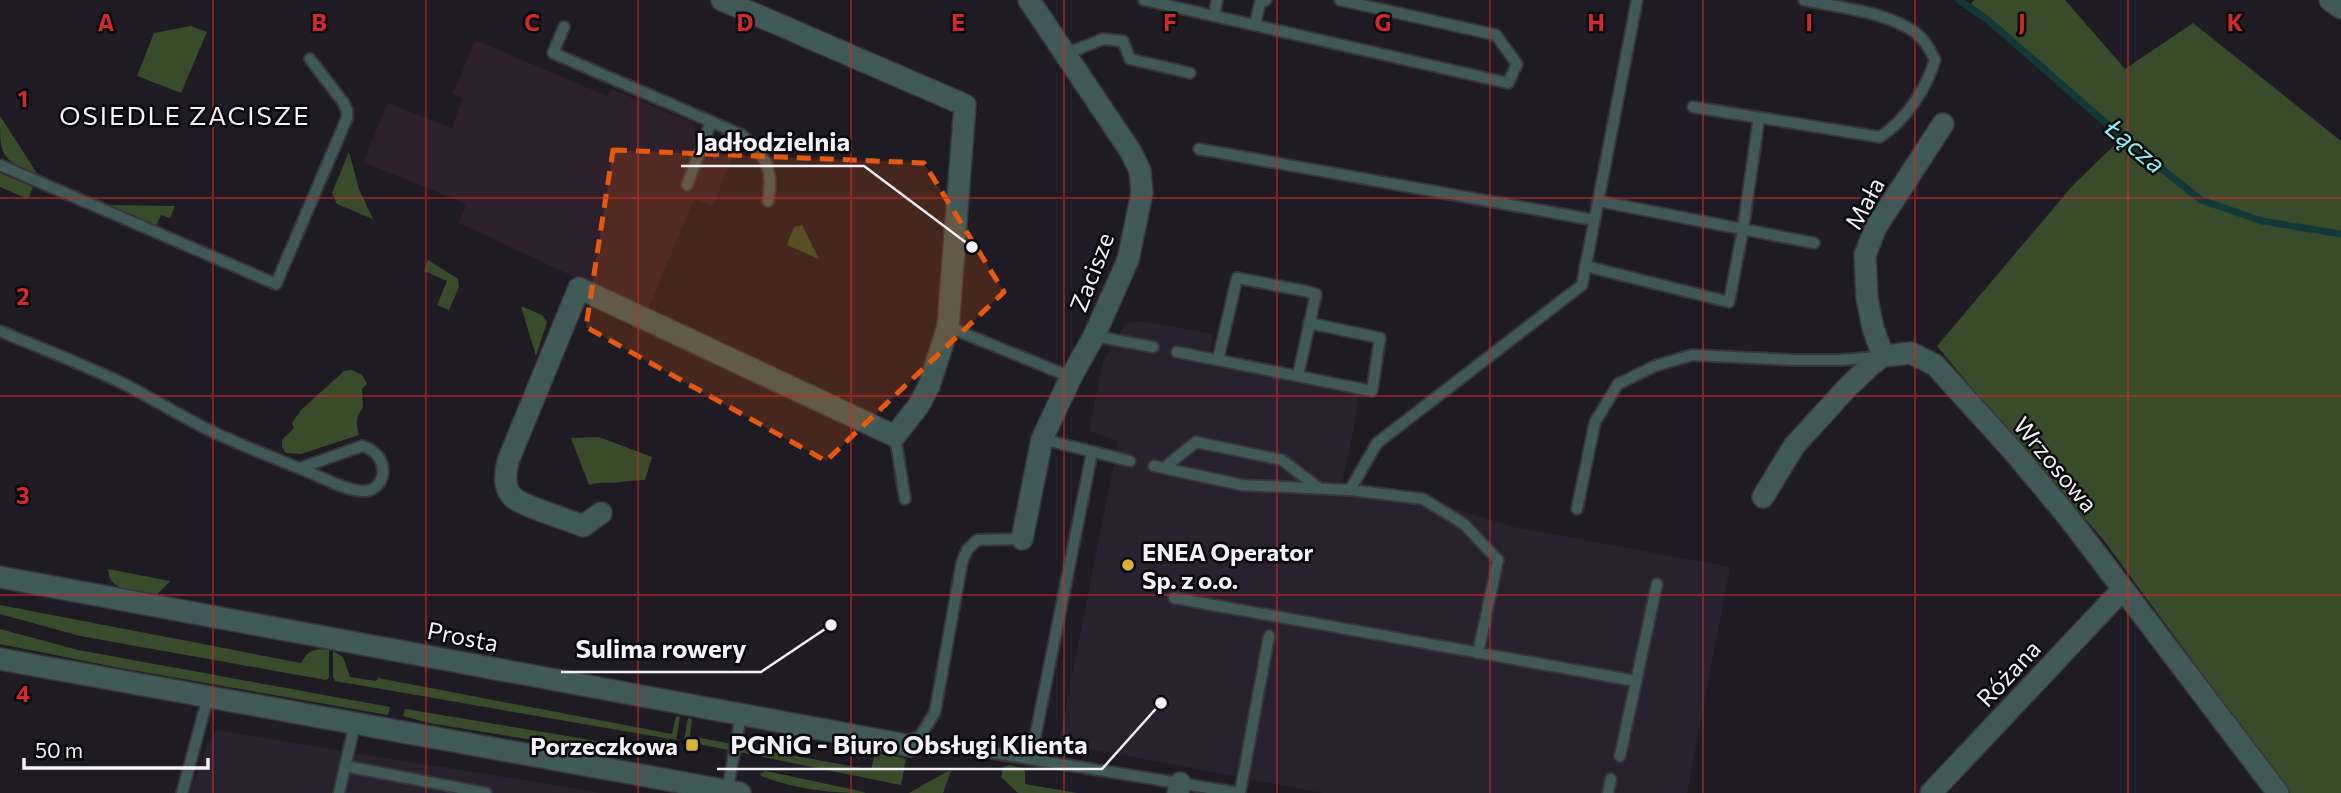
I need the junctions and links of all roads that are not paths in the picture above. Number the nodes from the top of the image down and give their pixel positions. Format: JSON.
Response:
{"nodes":[{"id":1,"x":722,"y":0,"type":"edge"},
{"id":2,"x":1031,"y":0,"type":"edge"},
{"id":3,"x":1144,"y":0,"type":"edge"},
{"id":4,"x":1217,"y":0,"type":"edge"},
{"id":5,"x":1266,"y":0,"type":"edge"},
{"id":6,"x":1340,"y":0,"type":"edge"},
{"id":7,"x":1637,"y":0,"type":"edge"},
{"id":8,"x":1804,"y":0,"type":"edge"},
{"id":9,"x":2330,"y":0,"type":"edge"},
{"id":10,"x":2341,"y":8,"type":"edge"},
{"id":11,"x":1214,"y":16,"type":"junction"},
{"id":12,"x":1255,"y":25,"type":"junction"},
{"id":13,"x":564,"y":27,"type":"dead end"},
{"id":14,"x":1066,"y":54,"type":"junction"},
{"id":15,"x":310,"y":59,"type":"dead end"},
{"id":16,"x":1189,"y":73,"type":"dead end"},
{"id":17,"x":1693,"y":107,"type":"dead end"},
{"id":18,"x":1759,"y":118,"type":"junction"},
{"id":19,"x":711,"y":122,"type":"junction"},
{"id":20,"x":1943,"y":124,"type":"dead end"},
{"id":21,"x":1199,"y":149,"type":"dead end"},
{"id":22,"x":0,"y":165,"type":"edge"},
{"id":23,"x":687,"y":185,"type":"dead end"},
{"id":24,"x":768,"y":201,"type":"dead end"},
{"id":25,"x":1598,"y":201,"type":"junction"},
{"id":26,"x":1594,"y":220,"type":"junction"},
{"id":27,"x":1743,"y":229,"type":"junction"},
{"id":28,"x":1814,"y":243,"type":"dead end"},
{"id":29,"x":1585,"y":267,"type":"junction"},
{"id":30,"x":1309,"y":323,"type":"junction"},
{"id":31,"x":948,"y":327,"type":"junction"},
{"id":32,"x":0,"y":331,"type":"edge"},
{"id":33,"x":1094,"y":336,"type":"junction"},
{"id":34,"x":1153,"y":347,"type":"dead end"},
{"id":35,"x":1177,"y":352,"type":"dead end"},
{"id":36,"x":1883,"y":356,"type":"junction"},
{"id":37,"x":1219,"y":360,"type":"junction"},
{"id":38,"x":1298,"y":376,"type":"junction"},
{"id":39,"x":1071,"y":377,"type":"junction"},
{"id":40,"x":895,"y":436,"type":"junction"},
{"id":41,"x":1042,"y":439,"type":"junction"},
{"id":42,"x":1091,"y":453,"type":"junction"},
{"id":43,"x":1130,"y":461,"type":"dead end"},
{"id":44,"x":300,"y":468,"type":"junction"},
{"id":45,"x":1319,"y":488,"type":"junction"},
{"id":46,"x":1350,"y":490,"type":"junction"},
{"id":47,"x":1763,"y":498,"type":"dead end"},
{"id":48,"x":905,"y":499,"type":"dead end"},
{"id":49,"x":1577,"y":509,"type":"dead end"},
{"id":50,"x":601,"y":513,"type":"dead end"},
{"id":51,"x":1022,"y":539,"type":"joint"},
{"id":52,"x":0,"y":577,"type":"edge"},
{"id":53,"x":1657,"y":584,"type":"dead end"},
{"id":54,"x":2123,"y":589,"type":"junction"},
{"id":55,"x":1174,"y":598,"type":"dead end"},
{"id":56,"x":1269,"y":636,"type":"dead end"},
{"id":57,"x":1478,"y":653,"type":"junction"},
{"id":58,"x":0,"y":659,"type":"edge"},
{"id":59,"x":1636,"y":681,"type":"junction"},
{"id":60,"x":208,"y":697,"type":"junction"},
{"id":61,"x":741,"y":715,"type":"junction"},
{"id":62,"x":355,"y":723,"type":"junction"},
{"id":63,"x":916,"y":743,"type":"joint"},
{"id":64,"x":987,"y":752,"type":"dead end"},
{"id":65,"x":1620,"y":756,"type":"dead end"},
{"id":66,"x":1031,"y":758,"type":"junction"},
{"id":67,"x":345,"y":766,"type":"junction"},
{"id":68,"x":1611,"y":779,"type":"dead end"},
{"id":69,"x":1179,"y":788,"type":"edge"},
{"id":70,"x":731,"y":792,"type":"edge"},
{"id":71,"x":182,"y":793,"type":"edge"},
{"id":72,"x":339,"y":793,"type":"edge"},
{"id":73,"x":486,"y":793,"type":"edge"},
{"id":74,"x":1240,"y":793,"type":"edge"},
{"id":75,"x":1608,"y":793,"type":"edge"},
{"id":76,"x":1931,"y":793,"type":"edge"},
{"id":77,"x":2278,"y":793,"type":"edge"}],
"edges":[{"from":1,"to":31,"type":"street"},
{"from":2,"to":14,"type":"street","name":"Zacisze"},
{"from":3,"to":11,"type":"lane"},
{"from":4,"to":11,"type":"lane"},
{"from":5,"to":12,"type":"lane"},
{"from":6,"to":12,"type":"lane"},
{"from":7,"to":25,"type":"lane"},
{"from":8,"to":18,"type":"lane"},
{"from":9,"to":10,"type":"street"},
{"from":11,"to":12,"type":"lane"},
{"from":13,"to":19,"type":"lane"},
{"from":14,"to":16,"type":"lane"},
{"from":14,"to":33,"type":"street","name":"Zacisze"},
{"from":15,"to":22,"type":"lane"},
{"from":17,"to":18,"type":"lane"},
{"from":18,"to":27,"type":"lane"},
{"from":19,"to":23,"type":"lane"},
{"from":19,"to":24,"type":"lane"},
{"from":20,"to":36,"type":"street","name":"Mała"},
{"from":21,"to":26,"type":"lane"},
{"from":25,"to":26,"type":"lane"},
{"from":25,"to":27,"type":"lane"},
{"from":26,"to":29,"type":"lane"},
{"from":27,"to":28,"type":"lane"},
{"from":27,"to":29,"type":"lane"},
{"from":29,"to":46,"type":"lane"},
{"from":30,"to":37,"type":"lane"},
{"from":30,"to":38,"type":"lane"},
{"from":30,"to":38,"type":"lane"},
{"from":31,"to":39,"type":"lane"},
{"from":31,"to":40,"type":"street"},
{"from":32,"to":44,"type":"lane"},
{"from":33,"to":34,"type":"lane"},
{"from":33,"to":39,"type":"street","name":"Zacisze"},
{"from":35,"to":37,"type":"lane"},
{"from":36,"to":47,"type":"street"},
{"from":36,"to":49,"type":"lane"},
{"from":36,"to":54,"type":"street","name":"Wrzosowa"},
{"from":37,"to":38,"type":"lane"},
{"from":39,"to":41,"type":"street","name":"Zacisze"},
{"from":40,"to":48,"type":"lane"},
{"from":40,"to":50,"type":"street"},
{"from":41,"to":42,"type":"lane"},
{"from":41,"to":51,"type":"street","name":"Zacisze"},
{"from":42,"to":43,"type":"lane"},
{"from":42,"to":66,"type":"lane"},
{"from":44,"to":44,"type":"lane"},
{"from":45,"to":45,"type":"lane"},
{"from":45,"to":46,"type":"lane"},
{"from":46,"to":57,"type":"lane"},
{"from":51,"to":63,"type":"lane"},
{"from":52,"to":61,"type":"street","name":"Prosta"},
{"from":53,"to":59,"type":"lane"},
{"from":54,"to":76,"type":"street","name":"Różana"},
{"from":54,"to":77,"type":"street","name":"Wrzosowa"},
{"from":55,"to":57,"type":"lane"},
{"from":56,"to":74,"type":"lane"},
{"from":57,"to":59,"type":"lane"},
{"from":58,"to":60,"type":"street"},
{"from":59,"to":65,"type":"lane"},
{"from":60,"to":62,"type":"street"},
{"from":60,"to":71,"type":"lane"},
{"from":61,"to":63,"type":"street","name":"Prosta"},
{"from":61,"to":70,"type":"lane"},
{"from":62,"to":67,"type":"lane"},
{"from":62,"to":70,"type":"street"},
{"from":64,"to":66,"type":"lane"},
{"from":66,"to":69,"type":"lane"},
{"from":67,"to":72,"type":"lane"},
{"from":67,"to":73,"type":"lane"},
{"from":68,"to":75,"type":"lane"},
{"from":69,"to":74,"type":"lane"}]}
